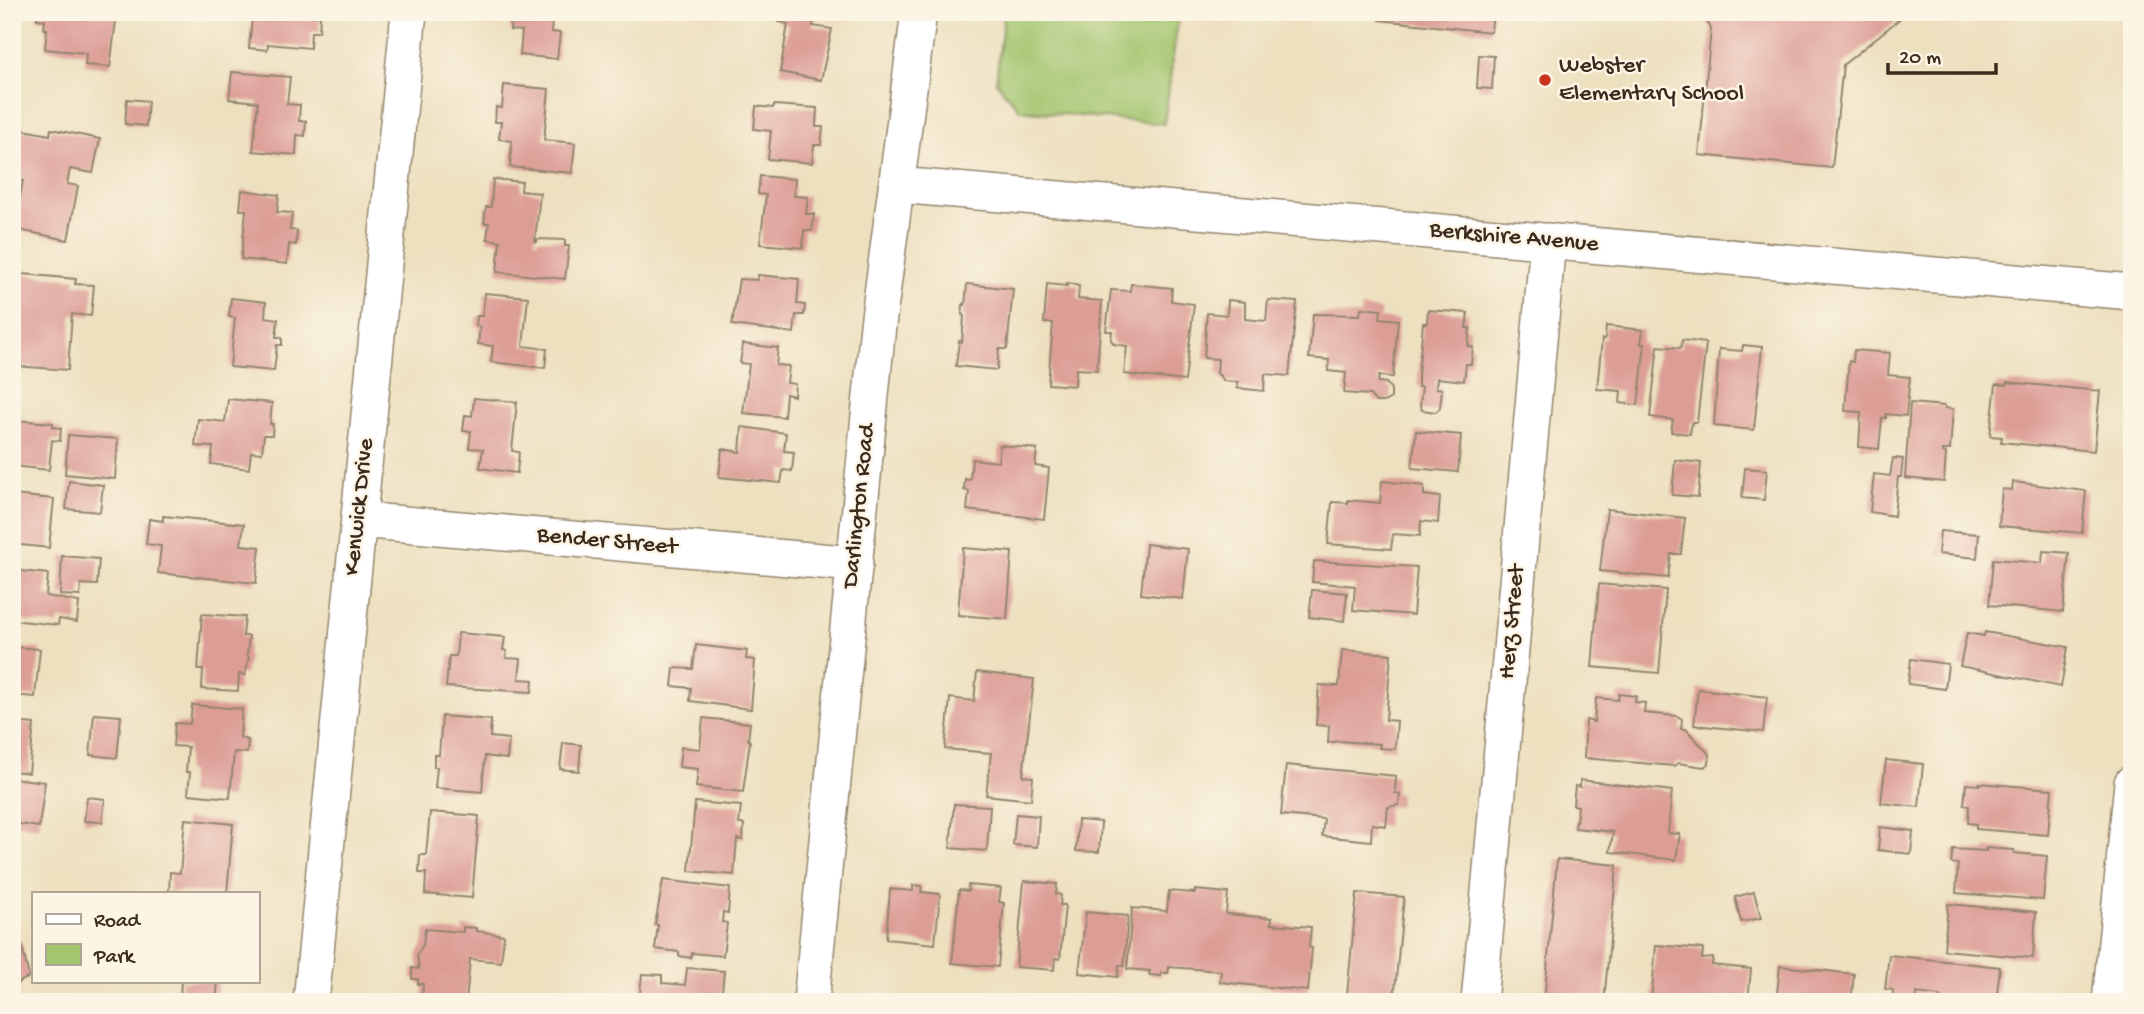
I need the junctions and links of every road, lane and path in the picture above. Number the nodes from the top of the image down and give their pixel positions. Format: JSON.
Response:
{"nodes":[{"id":1,"x":409,"y":12,"type":"edge"},
{"id":2,"x":919,"y":12,"type":"edge"},
{"id":3,"x":897,"y":185,"type":"junction"},
{"id":4,"x":1548,"y":241,"type":"junction"},
{"id":5,"x":2132,"y":292,"type":"edge"},
{"id":6,"x":359,"y":520,"type":"junction"},
{"id":7,"x":855,"y":564,"type":"junction"},
{"id":8,"x":2132,"y":783,"type":"edge"},
{"id":9,"x":2127,"y":887,"type":"edge"},
{"id":10,"x":311,"y":1002,"type":"edge"},
{"id":11,"x":811,"y":1002,"type":"edge"},
{"id":12,"x":1479,"y":1002,"type":"edge"},
{"id":13,"x":2110,"y":1002,"type":"edge"}],
"edges":[{"from":1,"to":6,"type":"street","name":"Kenwick Drive"},
{"from":2,"to":3,"type":"street","name":"Darlington Road"},
{"from":3,"to":4,"type":"street","name":"Berkshire Avenue"},
{"from":3,"to":7,"type":"street","name":"Darlington Road"},
{"from":4,"to":5,"type":"street","name":"Berkshire Avenue"},
{"from":4,"to":12,"type":"street","name":"Herz Street"},
{"from":6,"to":7,"type":"street","name":"Bender Street"},
{"from":6,"to":10,"type":"street","name":"Kenwick Drive"},
{"from":7,"to":11,"type":"street","name":"Darlington Road"},
{"from":8,"to":9,"type":"street"},
{"from":9,"to":13,"type":"street"}]}
